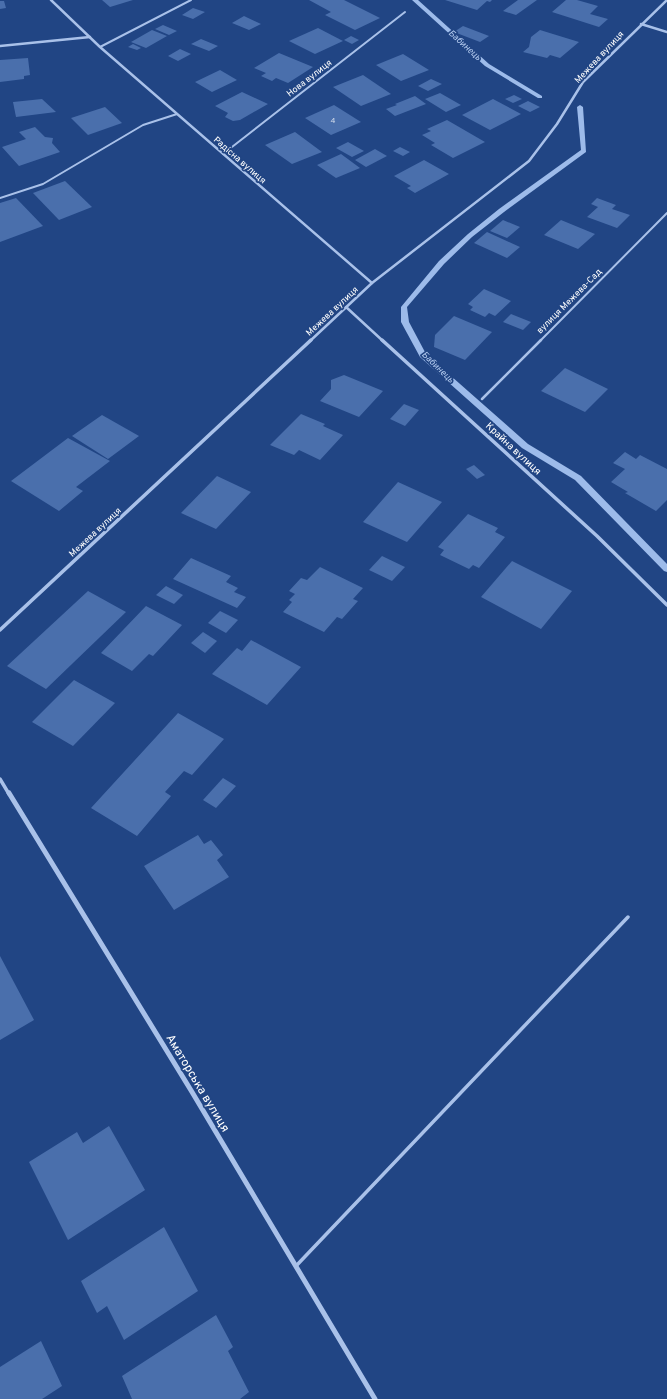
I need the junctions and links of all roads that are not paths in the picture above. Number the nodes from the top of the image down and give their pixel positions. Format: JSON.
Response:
{"nodes":[{"id":1,"x":51,"y":0,"type":"edge"},
{"id":2,"x":191,"y":0,"type":"edge"},
{"id":3,"x":667,"y":0,"type":"edge"},
{"id":4,"x":405,"y":12,"type":"dead end"},
{"id":5,"x":641,"y":24,"type":"junction"},
{"id":6,"x":667,"y":32,"type":"edge"},
{"id":7,"x":90,"y":37,"type":"junction"},
{"id":8,"x":0,"y":46,"type":"edge"},
{"id":9,"x":100,"y":47,"type":"junction"},
{"id":10,"x":177,"y":114,"type":"junction"},
{"id":11,"x":223,"y":154,"type":"junction"},
{"id":12,"x":0,"y":198,"type":"edge"},
{"id":13,"x":667,"y":213,"type":"edge"},
{"id":14,"x":372,"y":283,"type":"junction"},
{"id":15,"x":346,"y":307,"type":"junction"},
{"id":16,"x":482,"y":399,"type":"dead end"},
{"id":17,"x":667,"y":605,"type":"edge"},
{"id":18,"x":0,"y":630,"type":"edge"},
{"id":19,"x":0,"y":779,"type":"edge"},
{"id":20,"x":628,"y":917,"type":"dead end"},
{"id":21,"x":296,"y":1266,"type":"junction"},
{"id":22,"x":375,"y":1399,"type":"edge"}],
"edges":[{"from":1,"to":7,"type":"street","name":"Радісна вулиця"},
{"from":2,"to":9,"type":"lane"},
{"from":3,"to":5,"type":"street","name":"Межева вулиця"},
{"from":4,"to":11,"type":"lane","name":"Нова вулиця"},
{"from":5,"to":6,"type":"street"},
{"from":5,"to":14,"type":"street","name":"Межева вулиця"},
{"from":7,"to":8,"type":"street"},
{"from":7,"to":9,"type":"street","name":"Радісна вулиця"},
{"from":9,"to":10,"type":"street","name":"Радісна вулиця"},
{"from":10,"to":11,"type":"street","name":"Радісна вулиця"},
{"from":10,"to":12,"type":"lane"},
{"from":11,"to":14,"type":"street","name":"Радісна вулиця"},
{"from":13,"to":16,"type":"lane","name":"вулиця Межева-Сад"},
{"from":14,"to":15,"type":"street","name":"Межева вулиця"},
{"from":15,"to":17,"type":"street","name":"Крайна вулиця"},
{"from":15,"to":18,"type":"street","name":"Межева вулиця"},
{"from":19,"to":21,"type":"street","name":"Аматорська вулиця"},
{"from":20,"to":21,"type":"lane"},
{"from":21,"to":22,"type":"street","name":"Аматорська вулиця"}]}
